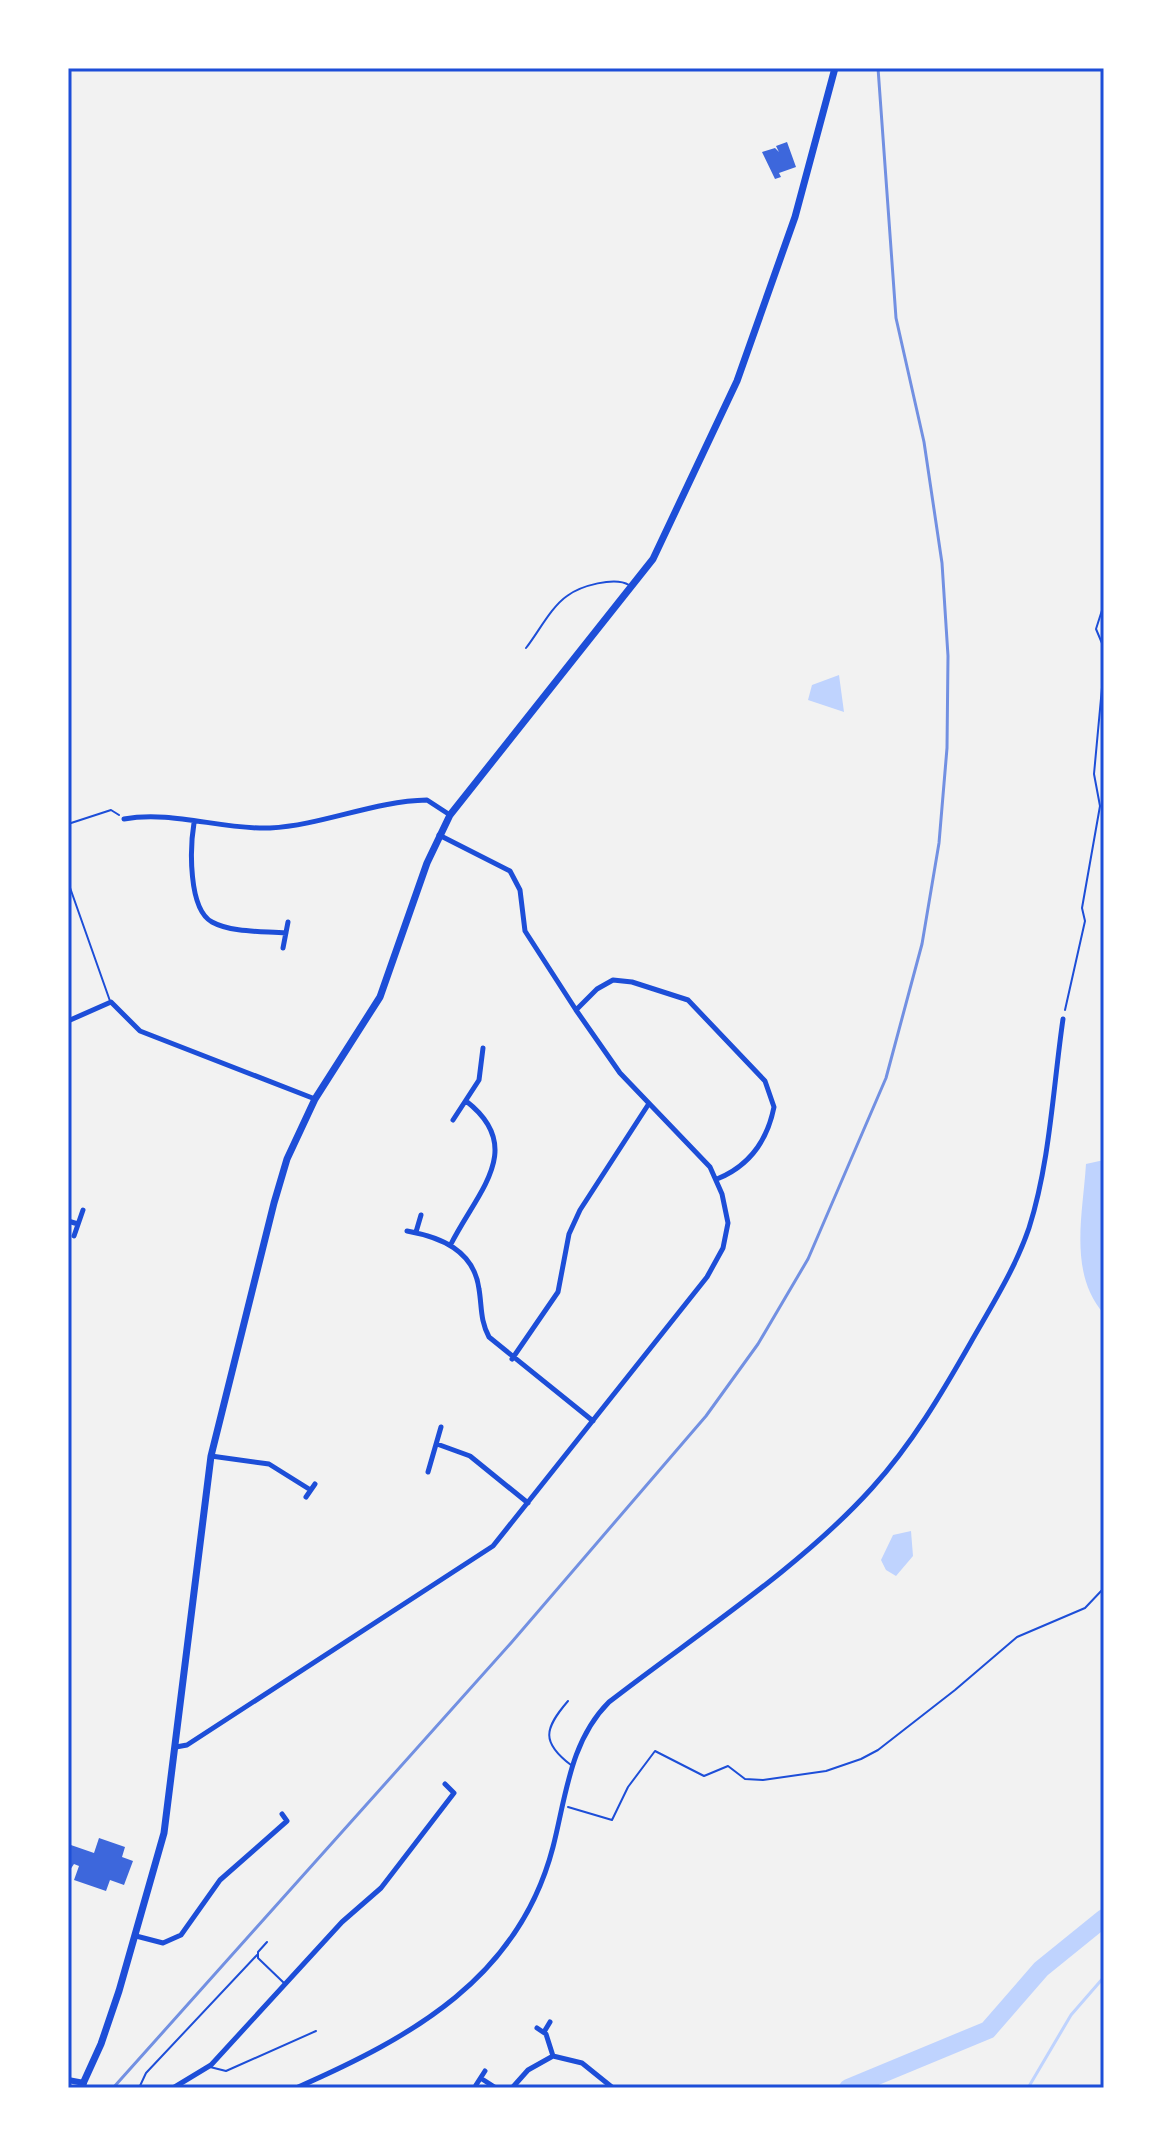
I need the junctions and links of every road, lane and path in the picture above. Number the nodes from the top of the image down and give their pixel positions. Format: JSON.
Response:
{"nodes":[{"id":1,"x":835,"y":68,"type":"edge"},
{"id":2,"x":633,"y":588,"type":"junction"},
{"id":3,"x":1104,"y":604,"type":"edge"},
{"id":4,"x":526,"y":648,"type":"dead end"},
{"id":5,"x":1104,"y":648,"type":"edge"},
{"id":6,"x":1104,"y":666,"type":"edge"},
{"id":7,"x":450,"y":815,"type":"junction"},
{"id":8,"x":124,"y":819,"type":"joint"},
{"id":9,"x":194,"y":823,"type":"junction"},
{"id":10,"x":68,"y":824,"type":"edge"},
{"id":11,"x":438,"y":835,"type":"junction"},
{"id":12,"x":68,"y":882,"type":"edge"},
{"id":13,"x":288,"y":922,"type":"dead end"},
{"id":14,"x":286,"y":933,"type":"junction"},
{"id":15,"x":283,"y":948,"type":"dead end"},
{"id":16,"x":111,"y":1002,"type":"junction"},
{"id":17,"x":576,"y":1010,"type":"junction"},
{"id":18,"x":1063,"y":1019,"type":"joint"},
{"id":19,"x":68,"y":1021,"type":"edge"},
{"id":20,"x":483,"y":1048,"type":"dead end"},
{"id":21,"x":315,"y":1099,"type":"junction"},
{"id":22,"x":466,"y":1101,"type":"junction"},
{"id":23,"x":648,"y":1105,"type":"junction"},
{"id":24,"x":453,"y":1120,"type":"dead end"},
{"id":25,"x":717,"y":1179,"type":"junction"},
{"id":26,"x":83,"y":1210,"type":"dead end"},
{"id":27,"x":421,"y":1215,"type":"dead end"},
{"id":28,"x":68,"y":1221,"type":"edge"},
{"id":29,"x":78,"y":1224,"type":"junction"},
{"id":30,"x":407,"y":1231,"type":"dead end"},
{"id":31,"x":416,"y":1232,"type":"junction"},
{"id":32,"x":74,"y":1236,"type":"dead end"},
{"id":33,"x":451,"y":1244,"type":"junction"},
{"id":34,"x":512,"y":1359,"type":"junction"},
{"id":35,"x":593,"y":1421,"type":"junction"},
{"id":36,"x":441,"y":1427,"type":"dead end"},
{"id":37,"x":437,"y":1444,"type":"junction"},
{"id":38,"x":211,"y":1456,"type":"junction"},
{"id":39,"x":428,"y":1472,"type":"dead end"},
{"id":40,"x":315,"y":1484,"type":"dead end"},
{"id":41,"x":309,"y":1489,"type":"junction"},
{"id":42,"x":306,"y":1497,"type":"dead end"},
{"id":43,"x":528,"y":1503,"type":"junction"},
{"id":44,"x":1104,"y":1588,"type":"edge"},
{"id":45,"x":568,"y":1701,"type":"dead end"},
{"id":46,"x":176,"y":1747,"type":"junction"},
{"id":47,"x":572,"y":1766,"type":"junction"},
{"id":48,"x":445,"y":1784,"type":"dead end"},
{"id":49,"x":563,"y":1806,"type":"junction"},
{"id":50,"x":282,"y":1814,"type":"dead end"},
{"id":51,"x":136,"y":1936,"type":"junction"},
{"id":52,"x":267,"y":1942,"type":"dead end"},
{"id":53,"x":257,"y":1955,"type":"junction"},
{"id":54,"x":285,"y":1984,"type":"junction"},
{"id":55,"x":550,"y":2022,"type":"dead end"},
{"id":56,"x":537,"y":2028,"type":"dead end"},
{"id":57,"x":316,"y":2031,"type":"dead end"},
{"id":58,"x":544,"y":2032,"type":"junction"},
{"id":59,"x":553,"y":2056,"type":"junction"},
{"id":60,"x":209,"y":2066,"type":"junction"},
{"id":61,"x":485,"y":2071,"type":"dead end"},
{"id":62,"x":482,"y":2079,"type":"junction"},
{"id":63,"x":68,"y":2080,"type":"edge"},
{"id":64,"x":476,"y":2085,"type":"dead end"},
{"id":65,"x":82,"y":2086,"type":"edge"},
{"id":66,"x":139,"y":2088,"type":"edge"},
{"id":67,"x":173,"y":2088,"type":"edge"},
{"id":68,"x":296,"y":2088,"type":"edge"},
{"id":69,"x":496,"y":2088,"type":"edge"},
{"id":70,"x":512,"y":2088,"type":"edge"},
{"id":71,"x":613,"y":2088,"type":"edge"}],
"edges":[{"from":1,"to":2,"type":"main road"},
{"from":2,"to":4,"type":"lane"},
{"from":2,"to":7,"type":"main road"},
{"from":3,"to":5,"type":"path"},
{"from":6,"to":18,"type":"path"},
{"from":7,"to":9,"type":"street"},
{"from":7,"to":11,"type":"main road"},
{"from":8,"to":9,"type":"street"},
{"from":8,"to":10,"type":"path"},
{"from":9,"to":14,"type":"street"},
{"from":11,"to":17,"type":"street"},
{"from":11,"to":21,"type":"main road"},
{"from":12,"to":16,"type":"lane"},
{"from":13,"to":14,"type":"street"},
{"from":14,"to":15,"type":"street"},
{"from":16,"to":19,"type":"street"},
{"from":16,"to":21,"type":"street"},
{"from":17,"to":23,"type":"street"},
{"from":17,"to":25,"type":"street"},
{"from":18,"to":47,"type":"street"},
{"from":20,"to":22,"type":"street"},
{"from":21,"to":38,"type":"main road"},
{"from":22,"to":24,"type":"street"},
{"from":22,"to":33,"type":"street"},
{"from":23,"to":25,"type":"street"},
{"from":23,"to":34,"type":"street"},
{"from":25,"to":35,"type":"street"},
{"from":26,"to":29,"type":"street"},
{"from":27,"to":31,"type":"street"},
{"from":28,"to":29,"type":"street"},
{"from":29,"to":32,"type":"street"},
{"from":30,"to":31,"type":"street"},
{"from":31,"to":33,"type":"street"},
{"from":33,"to":34,"type":"street"},
{"from":34,"to":35,"type":"street"},
{"from":35,"to":43,"type":"street"},
{"from":36,"to":37,"type":"street"},
{"from":37,"to":39,"type":"street"},
{"from":37,"to":43,"type":"street"},
{"from":38,"to":41,"type":"street"},
{"from":38,"to":46,"type":"main road"},
{"from":40,"to":41,"type":"street"},
{"from":41,"to":42,"type":"street"},
{"from":43,"to":46,"type":"street"},
{"from":44,"to":49,"type":"path"},
{"from":45,"to":47,"type":"lane"},
{"from":46,"to":51,"type":"main road"},
{"from":47,"to":49,"type":"street"},
{"from":48,"to":54,"type":"street"},
{"from":49,"to":68,"type":"street"},
{"from":50,"to":51,"type":"street"},
{"from":51,"to":65,"type":"main road"},
{"from":52,"to":53,"type":"lane"},
{"from":53,"to":54,"type":"lane"},
{"from":53,"to":66,"type":"lane"},
{"from":54,"to":60,"type":"street"},
{"from":55,"to":58,"type":"street"},
{"from":56,"to":58,"type":"street"},
{"from":57,"to":60,"type":"lane"},
{"from":58,"to":59,"type":"street"},
{"from":59,"to":70,"type":"street"},
{"from":59,"to":71,"type":"street"},
{"from":60,"to":67,"type":"street"},
{"from":61,"to":62,"type":"street"},
{"from":62,"to":64,"type":"street"},
{"from":62,"to":69,"type":"street"},
{"from":63,"to":65,"type":"street"}]}
